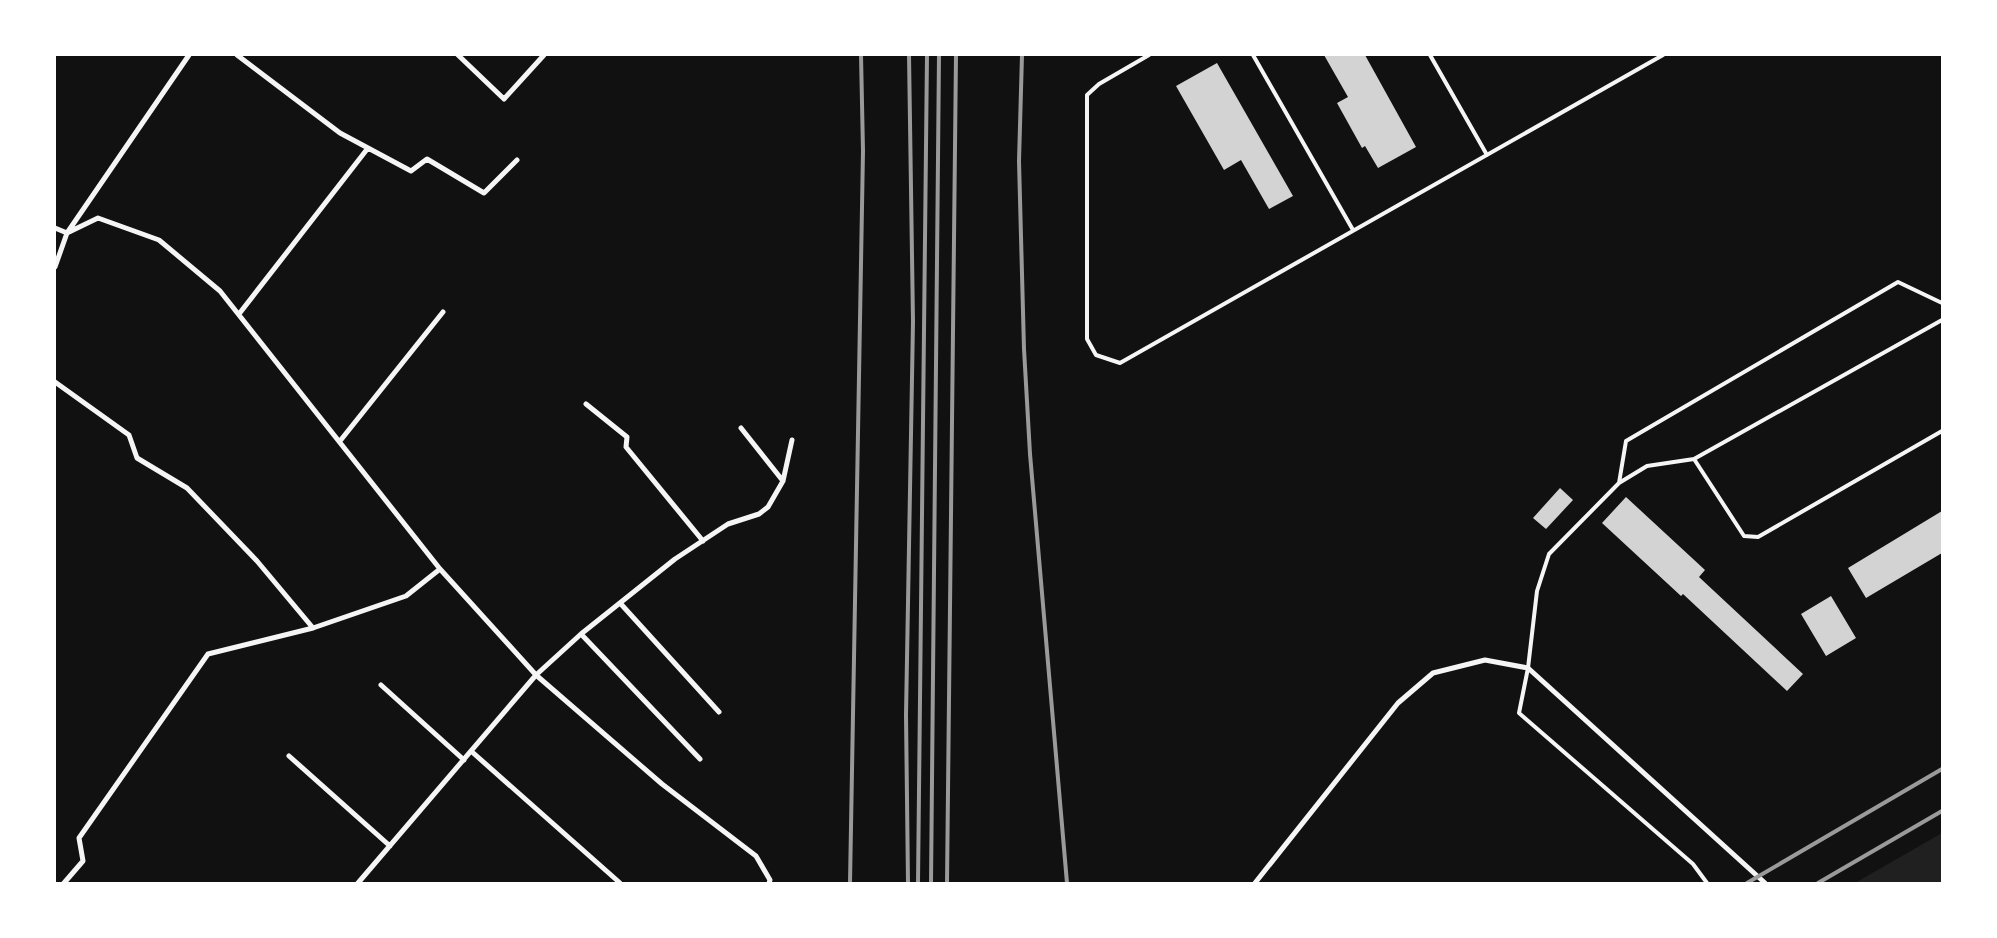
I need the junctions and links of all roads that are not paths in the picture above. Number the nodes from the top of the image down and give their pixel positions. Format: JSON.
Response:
{"nodes":[{"id":1,"x":189,"y":55,"type":"edge"},
{"id":2,"x":237,"y":55,"type":"edge"},
{"id":3,"x":458,"y":55,"type":"edge"},
{"id":4,"x":544,"y":55,"type":"edge"},
{"id":5,"x":1149,"y":55,"type":"edge"},
{"id":6,"x":1253,"y":55,"type":"edge"},
{"id":7,"x":1430,"y":55,"type":"edge"},
{"id":8,"x":1663,"y":55,"type":"edge"},
{"id":9,"x":368,"y":148,"type":"junction"},
{"id":10,"x":1487,"y":155,"type":"junction"},
{"id":11,"x":517,"y":160,"type":"dead end"},
{"id":12,"x":55,"y":228,"type":"edge"},
{"id":13,"x":1353,"y":230,"type":"junction"},
{"id":14,"x":67,"y":233,"type":"junction"},
{"id":15,"x":55,"y":267,"type":"edge"},
{"id":16,"x":1942,"y":303,"type":"edge"},
{"id":17,"x":443,"y":312,"type":"dead end"},
{"id":18,"x":239,"y":314,"type":"junction"},
{"id":19,"x":1942,"y":320,"type":"edge"},
{"id":20,"x":55,"y":382,"type":"edge"},
{"id":21,"x":586,"y":404,"type":"dead end"},
{"id":22,"x":741,"y":428,"type":"dead end"},
{"id":23,"x":1942,"y":431,"type":"edge"},
{"id":24,"x":340,"y":440,"type":"junction"},
{"id":25,"x":792,"y":440,"type":"dead end"},
{"id":26,"x":1694,"y":459,"type":"junction"},
{"id":27,"x":783,"y":481,"type":"junction"},
{"id":28,"x":1619,"y":483,"type":"junction"},
{"id":29,"x":703,"y":540,"type":"junction"},
{"id":30,"x":440,"y":569,"type":"junction"},
{"id":31,"x":620,"y":603,"type":"junction"},
{"id":32,"x":313,"y":628,"type":"junction"},
{"id":33,"x":581,"y":634,"type":"junction"},
{"id":34,"x":1528,"y":668,"type":"junction"},
{"id":35,"x":536,"y":675,"type":"junction"},
{"id":36,"x":380,"y":685,"type":"dead end"},
{"id":37,"x":719,"y":712,"type":"dead end"},
{"id":38,"x":471,"y":752,"type":"junction"},
{"id":39,"x":289,"y":756,"type":"dead end"},
{"id":40,"x":700,"y":759,"type":"dead end"},
{"id":41,"x":464,"y":760,"type":"junction"},
{"id":42,"x":390,"y":846,"type":"junction"},
{"id":43,"x":64,"y":883,"type":"edge"},
{"id":44,"x":358,"y":883,"type":"edge"},
{"id":45,"x":620,"y":883,"type":"edge"},
{"id":46,"x":769,"y":883,"type":"edge"},
{"id":47,"x":1254,"y":883,"type":"edge"},
{"id":48,"x":1707,"y":883,"type":"edge"},
{"id":49,"x":1765,"y":883,"type":"edge"}],
"edges":[{"from":1,"to":14,"type":"street"},
{"from":2,"to":9,"type":"street"},
{"from":3,"to":4,"type":"street"},
{"from":5,"to":13,"type":"lane"},
{"from":6,"to":13,"type":"lane"},
{"from":7,"to":10,"type":"lane"},
{"from":8,"to":10,"type":"lane"},
{"from":9,"to":11,"type":"street"},
{"from":9,"to":18,"type":"street"},
{"from":10,"to":13,"type":"lane"},
{"from":12,"to":14,"type":"street"},
{"from":14,"to":15,"type":"street"},
{"from":14,"to":18,"type":"street"},
{"from":16,"to":28,"type":"lane"},
{"from":17,"to":24,"type":"street"},
{"from":18,"to":24,"type":"street"},
{"from":19,"to":26,"type":"lane"},
{"from":20,"to":32,"type":"street"},
{"from":21,"to":29,"type":"street"},
{"from":22,"to":27,"type":"street"},
{"from":23,"to":26,"type":"lane"},
{"from":24,"to":30,"type":"street"},
{"from":25,"to":27,"type":"street"},
{"from":26,"to":28,"type":"lane"},
{"from":27,"to":29,"type":"street"},
{"from":28,"to":34,"type":"lane"},
{"from":29,"to":31,"type":"street"},
{"from":30,"to":32,"type":"street"},
{"from":30,"to":35,"type":"street"},
{"from":31,"to":33,"type":"street"},
{"from":31,"to":37,"type":"street"},
{"from":32,"to":43,"type":"street"},
{"from":33,"to":35,"type":"street"},
{"from":33,"to":40,"type":"street"},
{"from":34,"to":47,"type":"street"},
{"from":34,"to":48,"type":"lane"},
{"from":34,"to":49,"type":"street"},
{"from":35,"to":38,"type":"street"},
{"from":35,"to":46,"type":"street"},
{"from":36,"to":41,"type":"street"},
{"from":38,"to":41,"type":"street"},
{"from":38,"to":45,"type":"street"},
{"from":39,"to":42,"type":"street"},
{"from":41,"to":42,"type":"street"},
{"from":42,"to":44,"type":"street"}]}
